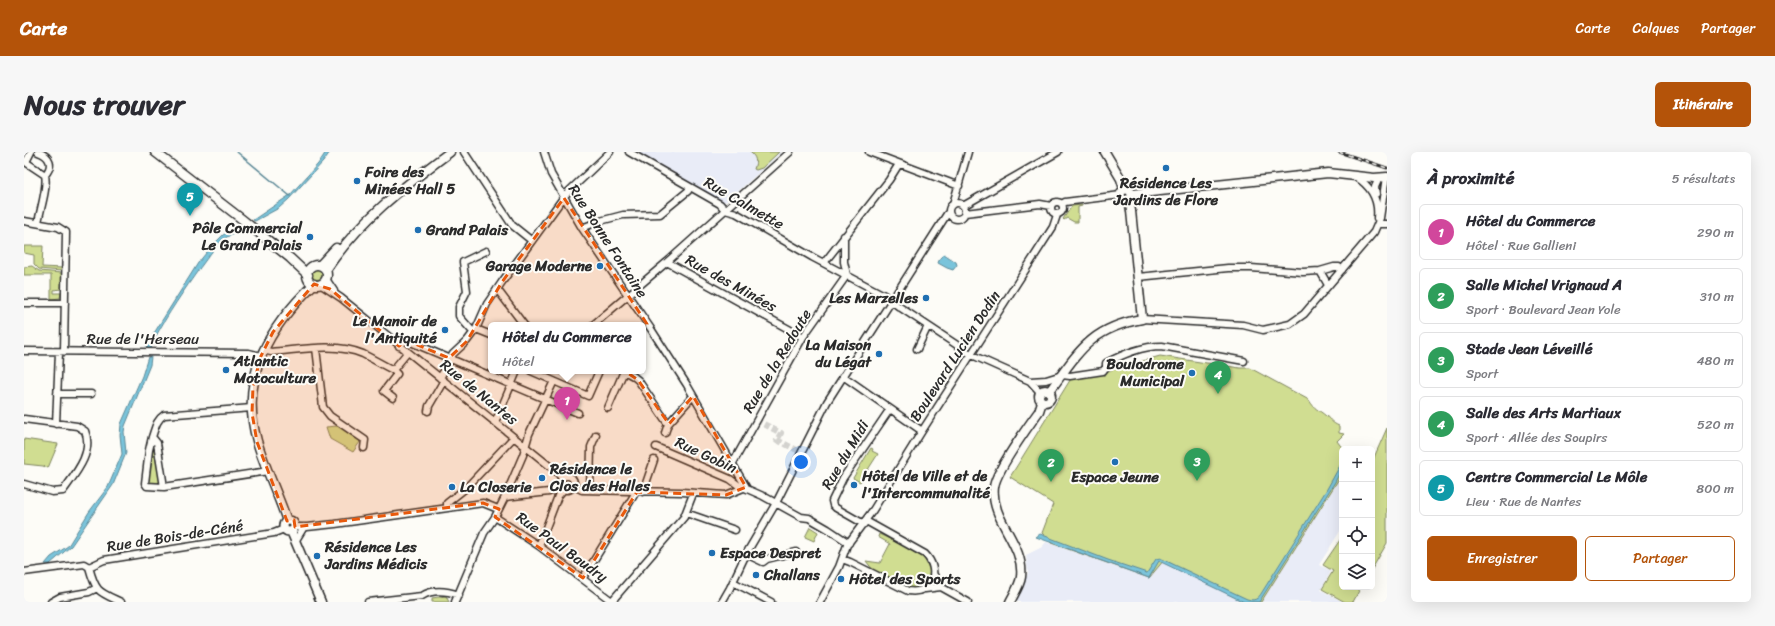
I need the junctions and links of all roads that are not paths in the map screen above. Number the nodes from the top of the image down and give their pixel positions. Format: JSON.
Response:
{"nodes":[{"id":1,"x":31,"y":152,"type":"edge"},
{"id":2,"x":38,"y":152,"type":"edge"},
{"id":3,"x":155,"y":152,"type":"edge"},
{"id":4,"x":443,"y":152,"type":"edge"},
{"id":5,"x":450,"y":152,"type":"edge"},
{"id":6,"x":464,"y":152,"type":"edge"},
{"id":7,"x":544,"y":152,"type":"edge"},
{"id":8,"x":610,"y":152,"type":"edge"},
{"id":9,"x":629,"y":152,"type":"edge"},
{"id":10,"x":790,"y":152,"type":"edge"},
{"id":11,"x":869,"y":152,"type":"edge"},
{"id":12,"x":968,"y":152,"type":"edge"},
{"id":13,"x":1057,"y":152,"type":"edge"},
{"id":14,"x":1105,"y":152,"type":"edge"},
{"id":15,"x":25,"y":162,"type":"edge"},
{"id":16,"x":900,"y":164,"type":"junction"},
{"id":17,"x":45,"y":175,"type":"junction"},
{"id":18,"x":1352,"y":175,"type":"junction"},
{"id":19,"x":1384,"y":177,"type":"edge"},
{"id":20,"x":690,"y":187,"type":"junction"},
{"id":21,"x":958,"y":188,"type":"junction"},
{"id":22,"x":1375,"y":194,"type":"junction"},
{"id":23,"x":1126,"y":195,"type":"junction"},
{"id":24,"x":1384,"y":196,"type":"junction"},
{"id":25,"x":564,"y":198,"type":"junction"},
{"id":26,"x":953,"y":204,"type":"junction"},
{"id":27,"x":1062,"y":204,"type":"junction"},
{"id":28,"x":962,"y":205,"type":"junction"},
{"id":29,"x":1051,"y":206,"type":"junction"},
{"id":30,"x":725,"y":210,"type":"junction"},
{"id":31,"x":949,"y":213,"type":"junction"},
{"id":32,"x":965,"y":213,"type":"junction"},
{"id":33,"x":1057,"y":215,"type":"junction"},
{"id":34,"x":24,"y":221,"type":"edge"},
{"id":35,"x":38,"y":223,"type":"junction"},
{"id":36,"x":1379,"y":224,"type":"junction"},
{"id":37,"x":1387,"y":224,"type":"edge"},
{"id":38,"x":582,"y":228,"type":"junction"},
{"id":39,"x":844,"y":236,"type":"junction"},
{"id":40,"x":532,"y":240,"type":"junction"},
{"id":41,"x":486,"y":251,"type":"dead end"},
{"id":42,"x":668,"y":262,"type":"junction"},
{"id":43,"x":824,"y":263,"type":"junction"},
{"id":44,"x":1342,"y":270,"type":"junction"},
{"id":45,"x":1320,"y":271,"type":"junction"},
{"id":46,"x":317,"y":275,"type":"junction"},
{"id":47,"x":847,"y":275,"type":"junction"},
{"id":48,"x":1138,"y":277,"type":"junction"},
{"id":49,"x":1328,"y":285,"type":"junction"},
{"id":50,"x":497,"y":289,"type":"junction"},
{"id":51,"x":627,"y":296,"type":"junction"},
{"id":52,"x":891,"y":301,"type":"junction"},
{"id":53,"x":24,"y":303,"type":"edge"},
{"id":54,"x":65,"y":303,"type":"junction"},
{"id":55,"x":1142,"y":319,"type":"junction"},
{"id":56,"x":522,"y":322,"type":"edge"},
{"id":57,"x":597,"y":322,"type":"edge"},
{"id":58,"x":642,"y":322,"type":"edge"},
{"id":59,"x":928,"y":326,"type":"junction"},
{"id":60,"x":646,"y":328,"type":"edge"},
{"id":61,"x":475,"y":330,"type":"junction"},
{"id":62,"x":488,"y":334,"type":"edge"},
{"id":63,"x":803,"y":337,"type":"junction"},
{"id":64,"x":399,"y":346,"type":"junction"},
{"id":65,"x":316,"y":348,"type":"junction"},
{"id":66,"x":917,"y":349,"type":"dead end"},
{"id":67,"x":24,"y":352,"type":"edge"},
{"id":68,"x":61,"y":352,"type":"junction"},
{"id":69,"x":262,"y":353,"type":"junction"},
{"id":70,"x":407,"y":353,"type":"junction"},
{"id":71,"x":972,"y":355,"type":"junction"},
{"id":72,"x":451,"y":359,"type":"junction"},
{"id":73,"x":1244,"y":361,"type":"dead end"},
{"id":74,"x":393,"y":370,"type":"junction"},
{"id":75,"x":516,"y":374,"type":"edge"},
{"id":76,"x":539,"y":374,"type":"edge"},
{"id":77,"x":598,"y":374,"type":"edge"},
{"id":78,"x":621,"y":374,"type":"edge"},
{"id":79,"x":628,"y":374,"type":"edge"},
{"id":80,"x":1062,"y":375,"type":"junction"},
{"id":81,"x":843,"y":376,"type":"junction"},
{"id":82,"x":442,"y":380,"type":"junction"},
{"id":83,"x":554,"y":381,"type":"junction"},
{"id":84,"x":1030,"y":381,"type":"junction"},
{"id":85,"x":511,"y":385,"type":"junction"},
{"id":86,"x":1040,"y":392,"type":"junction"},
{"id":87,"x":1049,"y":392,"type":"junction"},
{"id":88,"x":57,"y":394,"type":"junction"},
{"id":89,"x":91,"y":394,"type":"dead end"},
{"id":90,"x":693,"y":396,"type":"junction"},
{"id":91,"x":393,"y":398,"type":"dead end"},
{"id":92,"x":546,"y":399,"type":"junction"},
{"id":93,"x":1042,"y":402,"type":"junction"},
{"id":94,"x":252,"y":408,"type":"junction"},
{"id":95,"x":608,"y":408,"type":"dead end"},
{"id":96,"x":890,"y":409,"type":"junction"},
{"id":97,"x":428,"y":411,"type":"dead end"},
{"id":98,"x":578,"y":413,"type":"dead end"},
{"id":99,"x":24,"y":419,"type":"edge"},
{"id":100,"x":494,"y":422,"type":"junction"},
{"id":101,"x":56,"y":424,"type":"junction"},
{"id":102,"x":668,"y":424,"type":"junction"},
{"id":103,"x":922,"y":431,"type":"junction"},
{"id":104,"x":665,"y":433,"type":"dead end"},
{"id":105,"x":596,"y":435,"type":"dead end"},
{"id":106,"x":152,"y":437,"type":"junction"},
{"id":107,"x":514,"y":438,"type":"junction"},
{"id":108,"x":525,"y":447,"type":"junction"},
{"id":109,"x":656,"y":447,"type":"dead end"},
{"id":110,"x":364,"y":448,"type":"dead end"},
{"id":111,"x":654,"y":460,"type":"dead end"},
{"id":112,"x":733,"y":463,"type":"junction"},
{"id":113,"x":268,"y":471,"type":"junction"},
{"id":114,"x":562,"y":478,"type":"junction"},
{"id":115,"x":24,"y":484,"type":"edge"},
{"id":116,"x":574,"y":486,"type":"junction"},
{"id":117,"x":164,"y":487,"type":"junction"},
{"id":118,"x":746,"y":487,"type":"junction"},
{"id":119,"x":563,"y":488,"type":"junction"},
{"id":120,"x":590,"y":490,"type":"junction"},
{"id":121,"x":639,"y":492,"type":"junction"},
{"id":122,"x":693,"y":494,"type":"junction"},
{"id":123,"x":505,"y":497,"type":"junction"},
{"id":124,"x":776,"y":503,"type":"junction"},
{"id":125,"x":447,"y":508,"type":"junction"},
{"id":126,"x":498,"y":509,"type":"junction"},
{"id":127,"x":686,"y":513,"type":"junction"},
{"id":128,"x":495,"y":517,"type":"junction"},
{"id":129,"x":865,"y":522,"type":"junction"},
{"id":130,"x":289,"y":527,"type":"junction"},
{"id":131,"x":304,"y":527,"type":"junction"},
{"id":132,"x":734,"y":530,"type":"dead end"},
{"id":133,"x":296,"y":540,"type":"junction"},
{"id":134,"x":849,"y":543,"type":"junction"},
{"id":135,"x":539,"y":546,"type":"junction"},
{"id":136,"x":796,"y":552,"type":"dead end"},
{"id":137,"x":746,"y":554,"type":"junction"},
{"id":138,"x":842,"y":559,"type":"junction"},
{"id":139,"x":90,"y":567,"type":"junction"},
{"id":140,"x":24,"y":572,"type":"edge"},
{"id":141,"x":934,"y":575,"type":"junction"},
{"id":142,"x":583,"y":578,"type":"junction"},
{"id":143,"x":732,"y":582,"type":"junction"},
{"id":144,"x":941,"y":586,"type":"junction"},
{"id":145,"x":97,"y":588,"type":"junction"},
{"id":146,"x":925,"y":589,"type":"junction"},
{"id":147,"x":459,"y":595,"type":"junction"},
{"id":148,"x":106,"y":599,"type":"edge"},
{"id":149,"x":51,"y":602,"type":"edge"},
{"id":150,"x":121,"y":602,"type":"edge"},
{"id":151,"x":321,"y":602,"type":"edge"},
{"id":152,"x":368,"y":602,"type":"edge"},
{"id":153,"x":455,"y":602,"type":"edge"},
{"id":154,"x":612,"y":602,"type":"edge"},
{"id":155,"x":722,"y":602,"type":"edge"},
{"id":156,"x":771,"y":602,"type":"edge"},
{"id":157,"x":820,"y":602,"type":"edge"},
{"id":158,"x":968,"y":602,"type":"edge"},
{"id":159,"x":1010,"y":602,"type":"edge"}],
"edges":[{"from":1,"to":15,"type":"street"},
{"from":2,"to":17,"type":"street"},
{"from":3,"to":46,"type":"main road","name":"Rue de Nantes"},
{"from":4,"to":46,"type":"main road"},
{"from":5,"to":46,"type":"main road"},
{"from":6,"to":40,"type":"street"},
{"from":7,"to":25,"type":"street","name":"Rue Bonne Fontaine"},
{"from":8,"to":25,"type":"street"},
{"from":9,"to":20,"type":"street","name":"Rue Calmette"},
{"from":10,"to":30,"type":"street"},
{"from":11,"to":16,"type":"street"},
{"from":12,"to":21,"type":"street"},
{"from":13,"to":28,"type":"street"},
{"from":14,"to":23,"type":"main road"},
{"from":15,"to":17,"type":"street"},
{"from":16,"to":21,"type":"street"},
{"from":16,"to":39,"type":"street"},
{"from":17,"to":35,"type":"street"},
{"from":18,"to":19,"type":"main road"},
{"from":18,"to":22,"type":"street"},
{"from":18,"to":23,"type":"main road"},
{"from":19,"to":22,"type":"street"},
{"from":19,"to":24,"type":"street"},
{"from":20,"to":30,"type":"street","name":"Rue Calmette"},
{"from":20,"to":38,"type":"street"},
{"from":21,"to":26,"type":"street"},
{"from":21,"to":28,"type":"street"},
{"from":22,"to":24,"type":"street"},
{"from":22,"to":36,"type":"street"},
{"from":23,"to":27,"type":"street"},
{"from":23,"to":48,"type":"main road"},
{"from":24,"to":36,"type":"street"},
{"from":25,"to":38,"type":"street","name":"Rue Bonne Fontaine"},
{"from":25,"to":40,"type":"street"},
{"from":26,"to":28,"type":"street"},
{"from":26,"to":31,"type":"street"},
{"from":27,"to":29,"type":"street"},
{"from":27,"to":33,"type":"street"},
{"from":28,"to":32,"type":"street"},
{"from":29,"to":32,"type":"street"},
{"from":29,"to":33,"type":"street"},
{"from":30,"to":42,"type":"street"},
{"from":30,"to":43,"type":"street","name":"Rue Calmette"},
{"from":31,"to":32,"type":"street"},
{"from":31,"to":52,"type":"street"},
{"from":33,"to":71,"type":"street","name":"Boulevard Lucien Dodin"},
{"from":34,"to":35,"type":"street"},
{"from":35,"to":54,"type":"street"},
{"from":36,"to":37,"type":"street"},
{"from":36,"to":44,"type":"street"},
{"from":38,"to":51,"type":"street","name":"Rue Bonne Fontaine"},
{"from":39,"to":43,"type":"street"},
{"from":39,"to":47,"type":"street"},
{"from":40,"to":50,"type":"street"},
{"from":41,"to":61,"type":"street"},
{"from":42,"to":51,"type":"street"},
{"from":42,"to":63,"type":"street","name":"Rue des Minées"},
{"from":43,"to":47,"type":"street","name":"Rue Calmette"},
{"from":44,"to":45,"type":"street"},
{"from":44,"to":49,"type":"street"},
{"from":45,"to":48,"type":"street"},
{"from":45,"to":49,"type":"street"},
{"from":46,"to":64,"type":"street","name":"Rue de Nantes"},
{"from":46,"to":69,"type":"main road"},
{"from":47,"to":52,"type":"street","name":"Rue Calmette"},
{"from":47,"to":63,"type":"street","name":"Rue de la Redoute"},
{"from":48,"to":55,"type":"main road"},
{"from":49,"to":55,"type":"street"},
{"from":50,"to":56,"type":"street"},
{"from":50,"to":61,"type":"street"},
{"from":51,"to":57,"type":"street"},
{"from":51,"to":58,"type":"street","name":"Rue Bonne Fontaine"},
{"from":52,"to":59,"type":"street","name":"Rue Calmette"},
{"from":52,"to":81,"type":"street"},
{"from":53,"to":54,"type":"street"},
{"from":54,"to":68,"type":"street"},
{"from":55,"to":80,"type":"main road"},
{"from":59,"to":66,"type":"street"},
{"from":59,"to":71,"type":"street","name":"Rue Calmette"},
{"from":60,"to":90,"type":"street","name":"Rue Bonne Fontaine"},
{"from":61,"to":62,"type":"street"},
{"from":61,"to":72,"type":"street"},
{"from":63,"to":112,"type":"street","name":"Rue de la Redoute"},
{"from":64,"to":70,"type":"street","name":"Rue de Nantes"},
{"from":64,"to":72,"type":"street"},
{"from":65,"to":69,"type":"street","name":"Rue de l'Herseau"},
{"from":65,"to":74,"type":"street","name":"Rue de l'Herseau"},
{"from":65,"to":110,"type":"street"},
{"from":67,"to":68,"type":"street","name":"Rue de l'Herseau"},
{"from":68,"to":69,"type":"street","name":"Rue de l'Herseau"},
{"from":68,"to":88,"type":"street"},
{"from":69,"to":94,"type":"main road"},
{"from":70,"to":74,"type":"street"},
{"from":70,"to":82,"type":"street","name":"Rue de Nantes"},
{"from":71,"to":84,"type":"street","name":"Rue Calmette"},
{"from":71,"to":103,"type":"street","name":"Boulevard Lucien Dodin"},
{"from":72,"to":82,"type":"street"},
{"from":72,"to":85,"type":"street"},
{"from":73,"to":80,"type":"street"},
{"from":74,"to":91,"type":"street"},
{"from":75,"to":85,"type":"street"},
{"from":76,"to":83,"type":"street"},
{"from":77,"to":83,"type":"street"},
{"from":78,"to":95,"type":"street"},
{"from":79,"to":102,"type":"street"},
{"from":80,"to":84,"type":"street"},
{"from":80,"to":87,"type":"main road"},
{"from":81,"to":96,"type":"street"},
{"from":81,"to":124,"type":"street"},
{"from":82,"to":97,"type":"street"},
{"from":82,"to":100,"type":"street","name":"Rue de Nantes"},
{"from":83,"to":92,"type":"street"},
{"from":84,"to":86,"type":"street"},
{"from":85,"to":92,"type":"street"},
{"from":85,"to":100,"type":"street"},
{"from":86,"to":87,"type":"main road"},
{"from":86,"to":93,"type":"main road"},
{"from":87,"to":93,"type":"main road"},
{"from":88,"to":89,"type":"street"},
{"from":88,"to":101,"type":"street"},
{"from":90,"to":102,"type":"street"},
{"from":90,"to":112,"type":"street","name":"Rue Bonne Fontaine"},
{"from":92,"to":98,"type":"street"},
{"from":92,"to":108,"type":"street"},
{"from":93,"to":159,"type":"main road"},
{"from":94,"to":106,"type":"street"},
{"from":94,"to":113,"type":"main road"},
{"from":96,"to":103,"type":"street"},
{"from":96,"to":129,"type":"street","name":"Rue du Midi"},
{"from":99,"to":101,"type":"street"},
{"from":100,"to":107,"type":"street","name":"Rue de Nantes"},
{"from":101,"to":115,"type":"street"},
{"from":102,"to":104,"type":"street"},
{"from":103,"to":129,"type":"street","name":"Boulevard Lucien Dodin"},
{"from":105,"to":120,"type":"street"},
{"from":106,"to":117,"type":"street"},
{"from":106,"to":117,"type":"street"},
{"from":107,"to":108,"type":"street","name":"Rue de Nantes"},
{"from":107,"to":125,"type":"street"},
{"from":108,"to":114,"type":"street","name":"Rue de Nantes"},
{"from":108,"to":123,"type":"street"},
{"from":109,"to":118,"type":"street","name":"Rue Gobin"},
{"from":111,"to":121,"type":"street"},
{"from":112,"to":118,"type":"street","name":"Rue Bonne Fontaine"},
{"from":113,"to":117,"type":"street"},
{"from":113,"to":130,"type":"main road"},
{"from":114,"to":116,"type":"street"},
{"from":114,"to":119,"type":"street"},
{"from":116,"to":119,"type":"street"},
{"from":116,"to":120,"type":"street"},
{"from":118,"to":122,"type":"street"},
{"from":118,"to":124,"type":"street","name":"Rue Gobin"},
{"from":119,"to":123,"type":"street"},
{"from":119,"to":135,"type":"street"},
{"from":120,"to":121,"type":"street"},
{"from":121,"to":122,"type":"street"},
{"from":121,"to":142,"type":"street"},
{"from":122,"to":127,"type":"street"},
{"from":123,"to":126,"type":"street"},
{"from":124,"to":134,"type":"street","name":"Rue Gobin"},
{"from":124,"to":137,"type":"street"},
{"from":125,"to":126,"type":"street","name":"Rue de Bois-de-Céné"},
{"from":125,"to":131,"type":"street","name":"Rue de Bois-de-Céné"},
{"from":126,"to":128,"type":"street"},
{"from":127,"to":132,"type":"street"},
{"from":127,"to":154,"type":"street"},
{"from":128,"to":135,"type":"street","name":"Rue Paul Baudry"},
{"from":128,"to":147,"type":"street"},
{"from":129,"to":134,"type":"street","name":"Boulevard Lucien Dodin"},
{"from":129,"to":141,"type":"street"},
{"from":130,"to":131,"type":"street","name":"Rue de Bois-de-Céné"},
{"from":130,"to":133,"type":"main road"},
{"from":130,"to":139,"type":"street","name":"Rue de Bois-de-Céné"},
{"from":131,"to":133,"type":"street"},
{"from":133,"to":151,"type":"main road"},
{"from":134,"to":138,"type":"street","name":"Boulevard Lucien Dodin"},
{"from":135,"to":142,"type":"street","name":"Rue Paul Baudry"},
{"from":136,"to":137,"type":"street"},
{"from":137,"to":143,"type":"street"},
{"from":138,"to":146,"type":"street"},
{"from":138,"to":157,"type":"street","name":"Boulevard Lucien Dodin"},
{"from":139,"to":140,"type":"street","name":"Rue de Bois-de-Céné"},
{"from":139,"to":145,"type":"street"},
{"from":141,"to":144,"type":"street"},
{"from":141,"to":146,"type":"street"},
{"from":142,"to":154,"type":"street","name":"Rue Paul Baudry"},
{"from":143,"to":155,"type":"street"},
{"from":143,"to":156,"type":"street"},
{"from":144,"to":146,"type":"street"},
{"from":144,"to":158,"type":"street"},
{"from":145,"to":148,"type":"street"},
{"from":145,"to":149,"type":"street"},
{"from":147,"to":152,"type":"street"},
{"from":147,"to":153,"type":"street"},
{"from":148,"to":150,"type":"street"}]}
